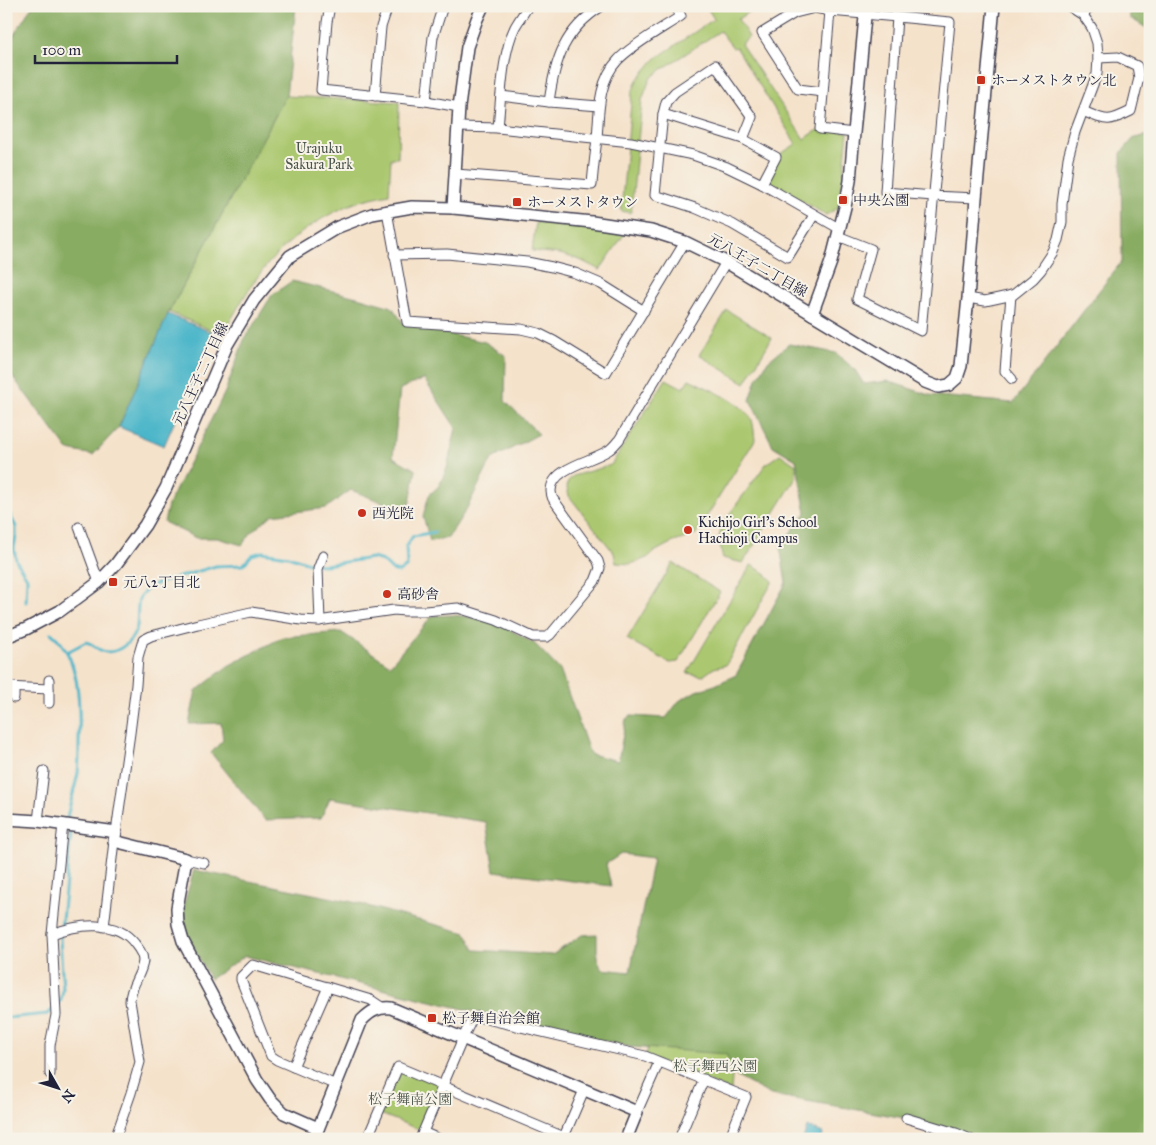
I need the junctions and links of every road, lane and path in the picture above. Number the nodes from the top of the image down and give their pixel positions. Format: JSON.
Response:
{"nodes":[{"id":1,"x":330,"y":6,"type":"edge"},
{"id":2,"x":388,"y":6,"type":"edge"},
{"id":3,"x":443,"y":6,"type":"edge"},
{"id":4,"x":483,"y":6,"type":"edge"},
{"id":5,"x":528,"y":6,"type":"edge"},
{"id":6,"x":602,"y":6,"type":"edge"},
{"id":7,"x":675,"y":6,"type":"edge"},
{"id":8,"x":994,"y":6,"type":"edge"},
{"id":9,"x":1069,"y":6,"type":"edge"},
{"id":10,"x":1090,"y":6,"type":"edge"},
{"id":11,"x":866,"y":10,"type":"edge"},
{"id":12,"x":830,"y":11,"type":"junction"},
{"id":13,"x":1082,"y":16,"type":"junction"},
{"id":14,"x":897,"y":18,"type":"junction"},
{"id":15,"x":1098,"y":58,"type":"junction"},
{"id":16,"x":823,"y":92,"type":"junction"},
{"id":17,"x":375,"y":96,"type":"junction"},
{"id":18,"x":501,"y":96,"type":"junction"},
{"id":19,"x":426,"y":101,"type":"junction"},
{"id":20,"x":550,"y":102,"type":"junction"},
{"id":21,"x":599,"y":106,"type":"junction"},
{"id":22,"x":459,"y":107,"type":"junction"},
{"id":23,"x":1083,"y":111,"type":"junction"},
{"id":24,"x":663,"y":114,"type":"junction"},
{"id":25,"x":459,"y":126,"type":"junction"},
{"id":26,"x":498,"y":128,"type":"junction"},
{"id":27,"x":854,"y":133,"type":"junction"},
{"id":28,"x":597,"y":138,"type":"junction"},
{"id":29,"x":743,"y":139,"type":"junction"},
{"id":30,"x":660,"y":147,"type":"junction"},
{"id":31,"x":456,"y":174,"type":"junction"},
{"id":32,"x":762,"y":184,"type":"junction"},
{"id":33,"x":933,"y":196,"type":"junction"},
{"id":34,"x":976,"y":198,"type":"junction"},
{"id":35,"x":453,"y":208,"type":"junction"},
{"id":36,"x":387,"y":212,"type":"junction"},
{"id":37,"x":814,"y":215,"type":"junction"},
{"id":38,"x":839,"y":233,"type":"junction"},
{"id":39,"x":685,"y":242,"type":"junction"},
{"id":40,"x":394,"y":255,"type":"junction"},
{"id":41,"x":726,"y":262,"type":"junction"},
{"id":42,"x":1011,"y":295,"type":"junction"},
{"id":43,"x":968,"y":298,"type":"junction"},
{"id":44,"x":644,"y":310,"type":"junction"},
{"id":45,"x":812,"y":314,"type":"junction"},
{"id":46,"x":1012,"y":379,"type":"dead end"},
{"id":47,"x":79,"y":527,"type":"dead end"},
{"id":48,"x":321,"y":561,"type":"dead end"},
{"id":49,"x":99,"y":582,"type":"junction"},
{"id":50,"x":320,"y":621,"type":"junction"},
{"id":51,"x":6,"y":637,"type":"edge"},
{"id":52,"x":10,"y":687,"type":"edge"},
{"id":53,"x":14,"y":698,"type":"dead end"},
{"id":54,"x":49,"y":703,"type":"dead end"},
{"id":55,"x":44,"y":771,"type":"dead end"},
{"id":56,"x":6,"y":819,"type":"edge"},
{"id":57,"x":38,"y":821,"type":"junction"},
{"id":58,"x":63,"y":824,"type":"junction"},
{"id":59,"x":115,"y":836,"type":"junction"},
{"id":60,"x":186,"y":859,"type":"junction"},
{"id":61,"x":204,"y":862,"type":"dead end"},
{"id":62,"x":104,"y":927,"type":"junction"},
{"id":63,"x":54,"y":933,"type":"junction"},
{"id":64,"x":328,"y":988,"type":"junction"},
{"id":65,"x":383,"y":1008,"type":"junction"},
{"id":66,"x":463,"y":1038,"type":"junction"},
{"id":67,"x":659,"y":1062,"type":"junction"},
{"id":68,"x":294,"y":1067,"type":"junction"},
{"id":69,"x":50,"y":1074,"type":"dead end"},
{"id":70,"x":704,"y":1079,"type":"junction"},
{"id":71,"x":336,"y":1085,"type":"junction"},
{"id":72,"x":443,"y":1085,"type":"junction"},
{"id":73,"x":584,"y":1090,"type":"junction"},
{"id":74,"x":637,"y":1112,"type":"junction"},
{"id":75,"x":906,"y":1118,"type":"dead end"},
{"id":76,"x":316,"y":1133,"type":"edge"},
{"id":77,"x":421,"y":1135,"type":"edge"},
{"id":78,"x":563,"y":1138,"type":"edge"},
{"id":79,"x":115,"y":1139,"type":"edge"},
{"id":80,"x":367,"y":1139,"type":"edge"},
{"id":81,"x":439,"y":1139,"type":"edge"},
{"id":82,"x":626,"y":1139,"type":"edge"},
{"id":83,"x":679,"y":1139,"type":"edge"},
{"id":84,"x":729,"y":1139,"type":"edge"},
{"id":85,"x":970,"y":1139,"type":"edge"}],
"edges":[{"from":1,"to":17,"type":"street"},
{"from":2,"to":17,"type":"street"},
{"from":3,"to":19,"type":"street"},
{"from":4,"to":22,"type":"street"},
{"from":5,"to":18,"type":"street"},
{"from":6,"to":20,"type":"street"},
{"from":7,"to":21,"type":"street"},
{"from":8,"to":34,"type":"street","name":"元八王子二丁目線"},
{"from":9,"to":13,"type":"street"},
{"from":10,"to":13,"type":"street"},
{"from":11,"to":12,"type":"street"},
{"from":11,"to":14,"type":"street"},
{"from":11,"to":27,"type":"street"},
{"from":12,"to":16,"type":"street"},
{"from":12,"to":16,"type":"street"},
{"from":13,"to":15,"type":"street"},
{"from":14,"to":33,"type":"street"},
{"from":14,"to":33,"type":"street"},
{"from":15,"to":23,"type":"street"},
{"from":15,"to":23,"type":"street"},
{"from":16,"to":27,"type":"street"},
{"from":17,"to":19,"type":"street"},
{"from":18,"to":20,"type":"street"},
{"from":18,"to":26,"type":"street"},
{"from":19,"to":22,"type":"street"},
{"from":20,"to":21,"type":"street"},
{"from":21,"to":28,"type":"street"},
{"from":22,"to":25,"type":"street"},
{"from":23,"to":42,"type":"street"},
{"from":24,"to":29,"type":"street"},
{"from":24,"to":29,"type":"street"},
{"from":24,"to":30,"type":"street"},
{"from":25,"to":26,"type":"street"},
{"from":25,"to":31,"type":"street"},
{"from":26,"to":28,"type":"street"},
{"from":27,"to":38,"type":"street"},
{"from":28,"to":30,"type":"street"},
{"from":28,"to":31,"type":"street"},
{"from":29,"to":32,"type":"street"},
{"from":30,"to":32,"type":"street"},
{"from":30,"to":37,"type":"street"},
{"from":31,"to":35,"type":"street"},
{"from":32,"to":37,"type":"street"},
{"from":33,"to":34,"type":"street"},
{"from":33,"to":38,"type":"street"},
{"from":34,"to":43,"type":"street","name":"元八王子二丁目線"},
{"from":35,"to":36,"type":"street","name":"元八王子二丁目線"},
{"from":35,"to":39,"type":"street","name":"元八王子二丁目線"},
{"from":36,"to":40,"type":"street"},
{"from":36,"to":49,"type":"street","name":"元八王子二丁目線"},
{"from":37,"to":38,"type":"street"},
{"from":38,"to":45,"type":"street"},
{"from":39,"to":41,"type":"street","name":"元八王子二丁目線"},
{"from":39,"to":44,"type":"street"},
{"from":40,"to":44,"type":"street"},
{"from":40,"to":44,"type":"street"},
{"from":41,"to":45,"type":"street","name":"元八王子二丁目線"},
{"from":41,"to":50,"type":"street"},
{"from":42,"to":43,"type":"street"},
{"from":42,"to":46,"type":"street"},
{"from":43,"to":45,"type":"street","name":"元八王子二丁目線"},
{"from":47,"to":49,"type":"street"},
{"from":48,"to":50,"type":"street"},
{"from":49,"to":51,"type":"street","name":"元八王子二丁目線"},
{"from":50,"to":59,"type":"street"},
{"from":52,"to":53,"type":"street"},
{"from":52,"to":54,"type":"street"},
{"from":55,"to":57,"type":"street"},
{"from":56,"to":57,"type":"street"},
{"from":57,"to":58,"type":"street"},
{"from":58,"to":59,"type":"street"},
{"from":58,"to":63,"type":"street"},
{"from":59,"to":60,"type":"street"},
{"from":59,"to":62,"type":"street"},
{"from":60,"to":61,"type":"street"},
{"from":60,"to":76,"type":"street"},
{"from":62,"to":63,"type":"street"},
{"from":62,"to":79,"type":"street"},
{"from":63,"to":69,"type":"street"},
{"from":64,"to":65,"type":"street"},
{"from":64,"to":68,"type":"street"},
{"from":64,"to":68,"type":"street"},
{"from":65,"to":66,"type":"street"},
{"from":65,"to":71,"type":"street"},
{"from":66,"to":67,"type":"street"},
{"from":66,"to":72,"type":"street"},
{"from":66,"to":73,"type":"street"},
{"from":67,"to":70,"type":"street"},
{"from":67,"to":74,"type":"street"},
{"from":68,"to":71,"type":"street"},
{"from":70,"to":83,"type":"street"},
{"from":70,"to":84,"type":"street"},
{"from":71,"to":76,"type":"street"},
{"from":72,"to":77,"type":"street"},
{"from":72,"to":78,"type":"street"},
{"from":72,"to":80,"type":"street"},
{"from":73,"to":74,"type":"street"},
{"from":73,"to":78,"type":"street"},
{"from":74,"to":82,"type":"street"},
{"from":75,"to":85,"type":"street"},
{"from":77,"to":81,"type":"street"}]}
